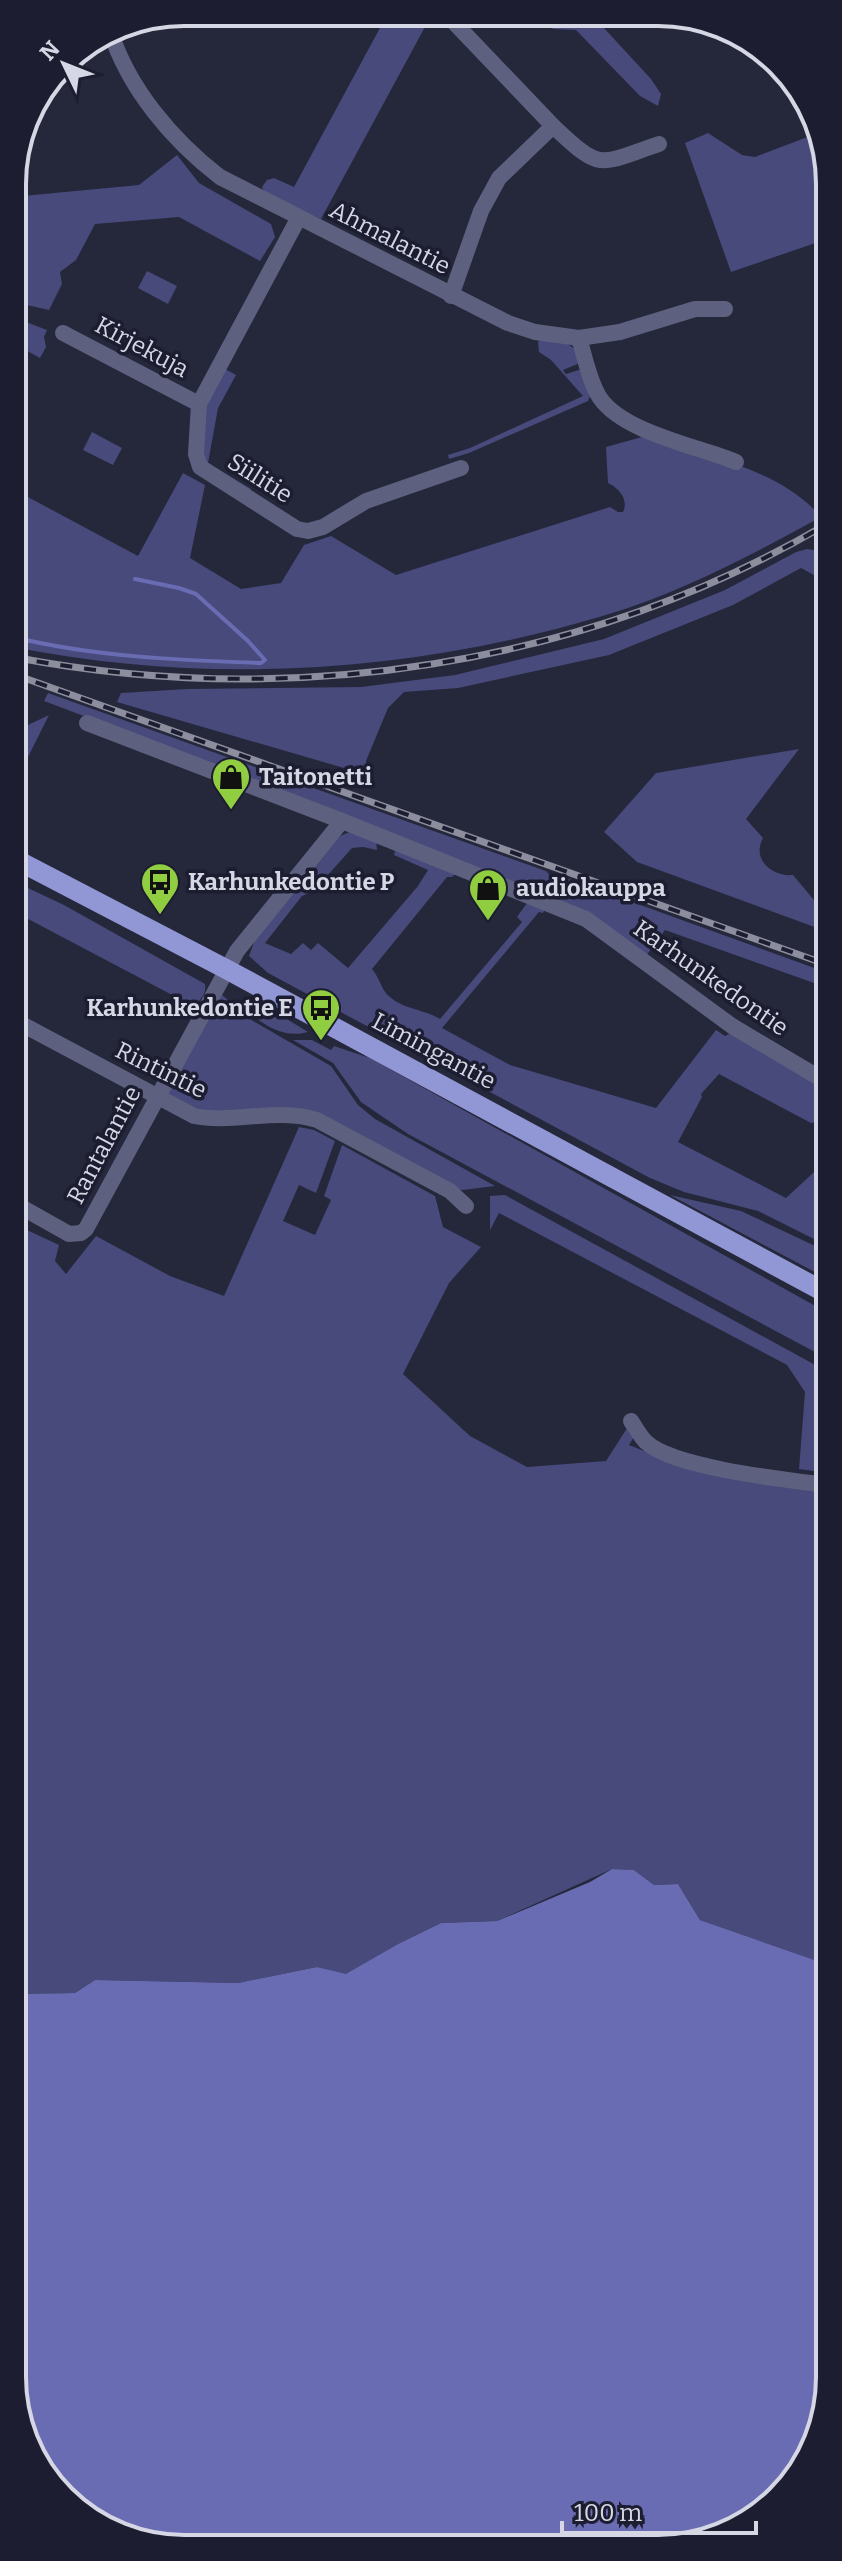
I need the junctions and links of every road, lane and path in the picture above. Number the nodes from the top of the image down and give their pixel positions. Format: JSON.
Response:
{"nodes":[{"id":1,"x":457,"y":26,"type":"edge"},
{"id":2,"x":115,"y":42,"type":"edge"},
{"id":3,"x":553,"y":126,"type":"junction"},
{"id":4,"x":659,"y":144,"type":"dead end"},
{"id":5,"x":298,"y":219,"type":"junction"},
{"id":6,"x":451,"y":296,"type":"junction"},
{"id":7,"x":725,"y":309,"type":"dead end"},
{"id":8,"x":63,"y":333,"type":"dead end"},
{"id":9,"x":579,"y":338,"type":"junction"},
{"id":10,"x":199,"y":404,"type":"junction"},
{"id":11,"x":736,"y":462,"type":"dead end"},
{"id":12,"x":461,"y":468,"type":"dead end"},
{"id":13,"x":87,"y":723,"type":"dead end"},
{"id":14,"x":342,"y":821,"type":"junction"},
{"id":15,"x":26,"y":865,"type":"edge"},
{"id":16,"x":226,"y":969,"type":"junction"},
{"id":17,"x":26,"y":1027,"type":"edge"},
{"id":18,"x":816,"y":1076,"type":"edge"},
{"id":19,"x":157,"y":1098,"type":"junction"},
{"id":20,"x":466,"y":1206,"type":"dead end"},
{"id":21,"x":26,"y":1210,"type":"edge"},
{"id":22,"x":816,"y":1288,"type":"edge"},
{"id":23,"x":631,"y":1421,"type":"dead end"},
{"id":24,"x":816,"y":1483,"type":"edge"}],
"edges":[{"from":1,"to":3,"type":"street"},
{"from":2,"to":5,"type":"street","name":"Ahmalantie"},
{"from":3,"to":4,"type":"street"},
{"from":3,"to":6,"type":"street"},
{"from":5,"to":6,"type":"street","name":"Ahmalantie"},
{"from":5,"to":10,"type":"street","name":"Siilitie"},
{"from":6,"to":9,"type":"street","name":"Ahmalantie"},
{"from":7,"to":9,"type":"street","name":"Ahmalantie"},
{"from":8,"to":10,"type":"street","name":"Kirjekuja"},
{"from":9,"to":11,"type":"street"},
{"from":10,"to":12,"type":"street","name":"Siilitie"},
{"from":13,"to":14,"type":"street","name":"Karhunkedontie"},
{"from":14,"to":16,"type":"street"},
{"from":14,"to":18,"type":"street","name":"Karhunkedontie"},
{"from":15,"to":16,"type":"main road","name":"Limingantie"},
{"from":16,"to":19,"type":"street","name":"Rantalantie"},
{"from":16,"to":22,"type":"main road","name":"Limingantie"},
{"from":17,"to":19,"type":"street","name":"Rintintie"},
{"from":19,"to":20,"type":"street","name":"Rintintie"},
{"from":19,"to":21,"type":"street","name":"Rantalantie"},
{"from":23,"to":24,"type":"street"}]}
